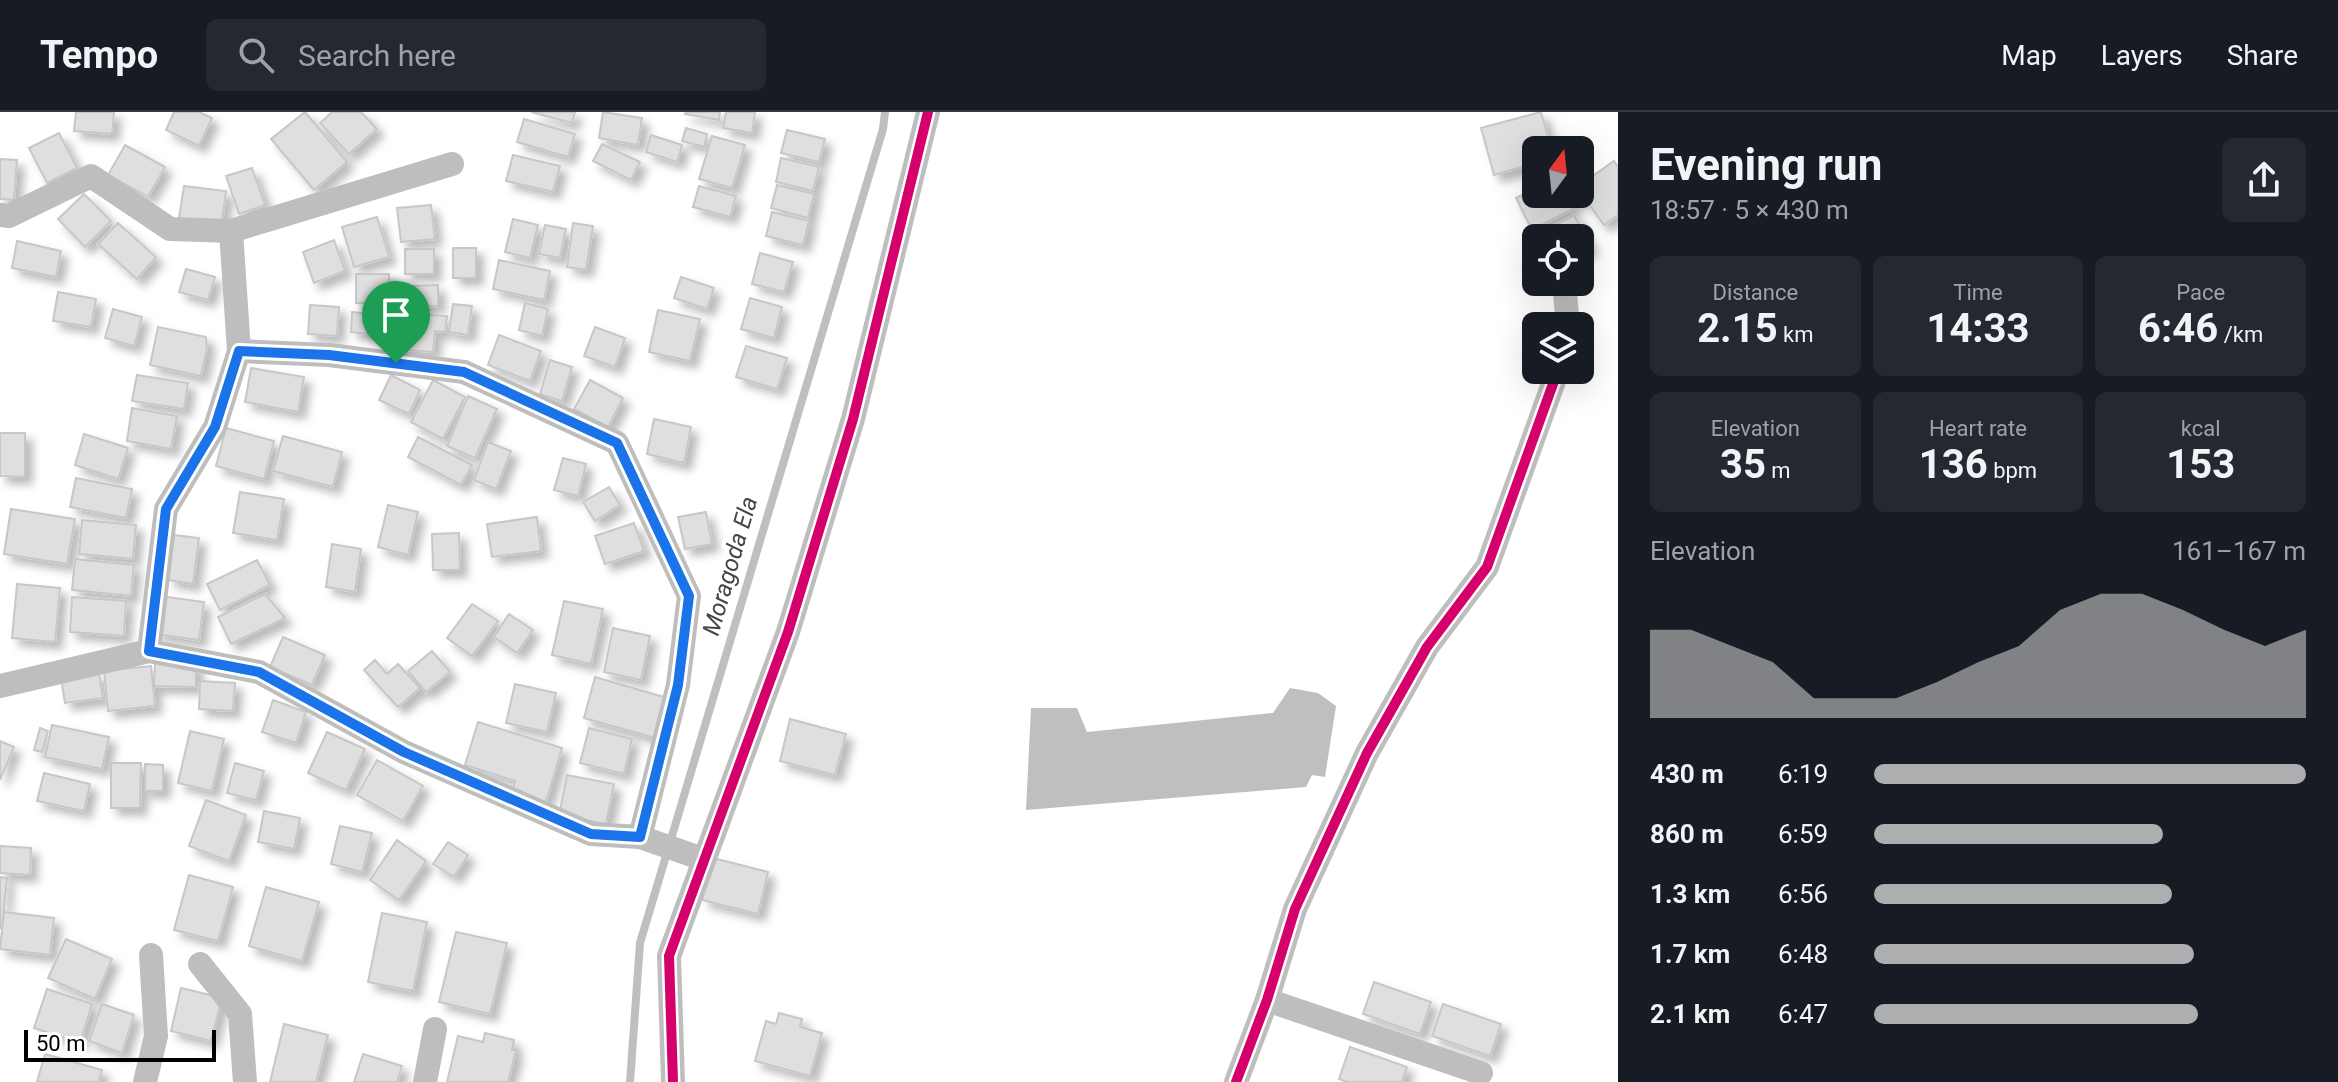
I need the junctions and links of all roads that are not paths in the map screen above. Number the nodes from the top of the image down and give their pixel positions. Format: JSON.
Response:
{"nodes":[{"id":1,"x":928,"y":112,"type":"edge"},
{"id":2,"x":452,"y":164,"type":"dead end"},
{"id":3,"x":0,"y":215,"type":"edge"},
{"id":4,"x":231,"y":231,"type":"junction"},
{"id":5,"x":239,"y":351,"type":"junction"},
{"id":6,"x":1553,"y":384,"type":"edge"},
{"id":7,"x":149,"y":651,"type":"junction"},
{"id":8,"x":0,"y":686,"type":"edge"},
{"id":9,"x":640,"y":837,"type":"junction"},
{"id":10,"x":703,"y":859,"type":"junction"},
{"id":11,"x":151,"y":955,"type":"dead end"},
{"id":12,"x":200,"y":964,"type":"dead end"},
{"id":13,"x":1267,"y":1000,"type":"junction"},
{"id":14,"x":435,"y":1029,"type":"dead end"},
{"id":15,"x":1481,"y":1073,"type":"dead end"},
{"id":16,"x":145,"y":1082,"type":"edge"},
{"id":17,"x":245,"y":1082,"type":"edge"},
{"id":18,"x":425,"y":1082,"type":"edge"},
{"id":19,"x":673,"y":1082,"type":"edge"},
{"id":20,"x":1236,"y":1082,"type":"edge"}],
"edges":[{"from":1,"to":10,"type":"street"},
{"from":2,"to":4,"type":"street"},
{"from":3,"to":4,"type":"street"},
{"from":4,"to":5,"type":"street"},
{"from":5,"to":7,"type":"street"},
{"from":5,"to":9,"type":"street"},
{"from":6,"to":13,"type":"street"},
{"from":7,"to":8,"type":"street"},
{"from":7,"to":9,"type":"street"},
{"from":9,"to":10,"type":"street"},
{"from":10,"to":19,"type":"street"},
{"from":11,"to":16,"type":"street"},
{"from":12,"to":17,"type":"street"},
{"from":13,"to":15,"type":"street"},
{"from":13,"to":20,"type":"street"},
{"from":14,"to":18,"type":"street"}]}
